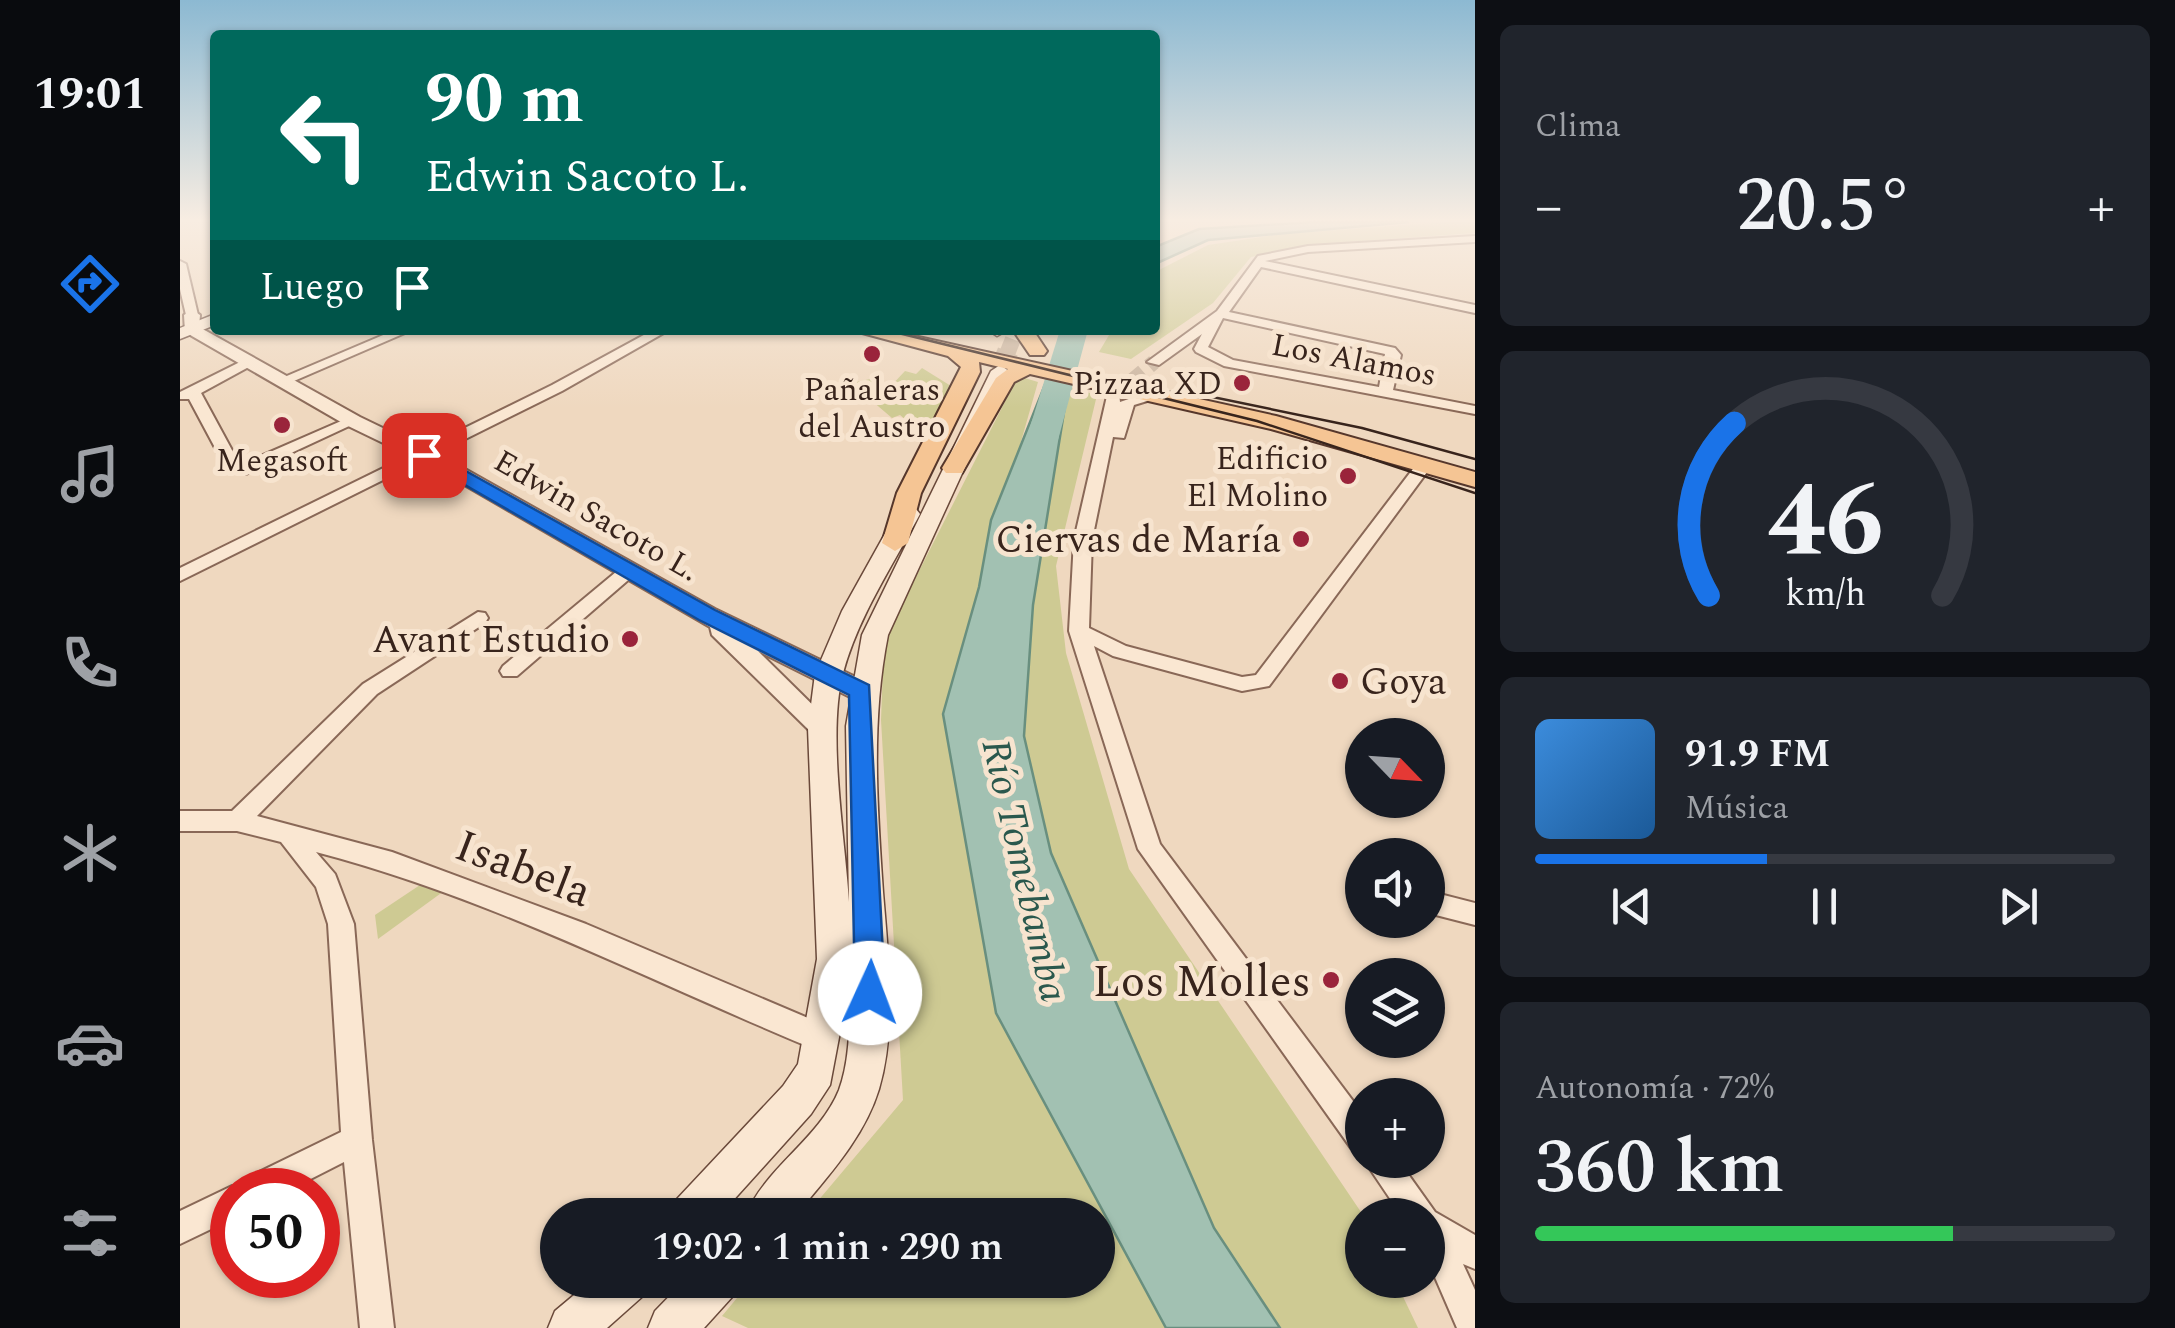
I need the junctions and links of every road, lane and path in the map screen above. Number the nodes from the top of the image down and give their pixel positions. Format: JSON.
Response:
{"nodes":[{"id":1,"x":182,"y":284,"type":"edge"},
{"id":2,"x":1241,"y":284,"type":"edge"},
{"id":3,"x":1358,"y":284,"type":"edge"},
{"id":4,"x":210,"y":309,"type":"edge"},
{"id":5,"x":1475,"y":309,"type":"edge"},
{"id":6,"x":1218,"y":316,"type":"junction"},
{"id":7,"x":186,"y":325,"type":"edge"},
{"id":8,"x":391,"y":335,"type":"edge"},
{"id":9,"x":653,"y":335,"type":"edge"},
{"id":10,"x":1013,"y":335,"type":"edge"},
{"id":11,"x":951,"y":336,"type":"edge"},
{"id":12,"x":1033,"y":360,"type":"junction"},
{"id":13,"x":1154,"y":362,"type":"tunnel mouth"},
{"id":14,"x":249,"y":363,"type":"junction"},
{"id":15,"x":282,"y":381,"type":"junction"},
{"id":16,"x":1106,"y":381,"type":"junction"},
{"id":17,"x":1384,"y":392,"type":"junction"},
{"id":18,"x":186,"y":395,"type":"edge"},
{"id":19,"x":1152,"y":395,"type":"junction"},
{"id":20,"x":1475,"y":410,"type":"edge"},
{"id":21,"x":354,"y":421,"type":"junction"},
{"id":22,"x":424,"y":455,"type":"junction"},
{"id":23,"x":1475,"y":458,"type":"edge"},
{"id":24,"x":1425,"y":464,"type":"junction"},
{"id":25,"x":954,"y":468,"type":"junction"},
{"id":26,"x":1475,"y":480,"type":"edge"},
{"id":27,"x":1082,"y":540,"type":"junction"},
{"id":28,"x":894,"y":543,"type":"junction"},
{"id":29,"x":628,"y":571,"type":"junction"},
{"id":30,"x":180,"y":576,"type":"edge"},
{"id":31,"x":707,"y":615,"type":"junction"},
{"id":32,"x":478,"y":618,"type":"dead end"},
{"id":33,"x":1078,"y":631,"type":"junction"},
{"id":34,"x":510,"y":671,"type":"dead end"},
{"id":35,"x":845,"y":683,"type":"junction"},
{"id":36,"x":823,"y":728,"type":"junction"},
{"id":37,"x":180,"y":820,"type":"edge"},
{"id":38,"x":237,"y":821,"type":"junction"},
{"id":39,"x":290,"y":837,"type":"junction"},
{"id":40,"x":1445,"y":906,"type":"edge"},
{"id":41,"x":1475,"y":914,"type":"edge"},
{"id":42,"x":824,"y":1038,"type":"junction"},
{"id":43,"x":1345,"y":1114,"type":"edge"},
{"id":44,"x":357,"y":1140,"type":"junction"},
{"id":45,"x":300,"y":1168,"type":"edge"},
{"id":46,"x":707,"y":1198,"type":"edge"},
{"id":47,"x":781,"y":1198,"type":"edge"},
{"id":48,"x":210,"y":1213,"type":"edge"},
{"id":49,"x":180,"y":1228,"type":"edge"},
{"id":50,"x":1445,"y":1236,"type":"edge"},
{"id":51,"x":1475,"y":1253,"type":"edge"},
{"id":52,"x":1445,"y":1263,"type":"edge"},
{"id":53,"x":606,"y":1298,"type":"edge"},
{"id":54,"x":701,"y":1298,"type":"edge"},
{"id":55,"x":377,"y":1328,"type":"edge"},
{"id":56,"x":572,"y":1328,"type":"edge"},
{"id":57,"x":672,"y":1328,"type":"edge"},
{"id":58,"x":1475,"y":1328,"type":"edge"}],
"edges":[{"from":1,"to":7,"type":"street"},
{"from":2,"to":6,"type":"street"},
{"from":3,"to":5,"type":"street"},
{"from":4,"to":7,"type":"main road"},
{"from":6,"to":13,"type":"street"},
{"from":6,"to":17,"type":"street"},
{"from":6,"to":17,"type":"street","name":"Los Alamos"},
{"from":7,"to":14,"type":"street","name":"Edwin Sacoto L."},
{"from":8,"to":15,"type":"street"},
{"from":9,"to":22,"type":"street"},
{"from":10,"to":12,"type":"main road"},
{"from":11,"to":12,"type":"main road"},
{"from":11,"to":28,"type":"main road"},
{"from":12,"to":16,"type":"main road"},
{"from":12,"to":25,"type":"main road"},
{"from":14,"to":15,"type":"street","name":"Edwin Sacoto L."},
{"from":14,"to":18,"type":"street"},
{"from":15,"to":21,"type":"street","name":"Edwin Sacoto L."},
{"from":16,"to":19,"type":"main road"},
{"from":16,"to":23,"type":"main road"},
{"from":16,"to":27,"type":"street"},
{"from":17,"to":20,"type":"street","name":"Los Alamos"},
{"from":18,"to":21,"type":"street"},
{"from":19,"to":24,"type":"main road"},
{"from":19,"to":27,"type":"street"},
{"from":21,"to":22,"type":"street","name":"Edwin Sacoto L."},
{"from":22,"to":29,"type":"street","name":"Edwin Sacoto L."},
{"from":22,"to":30,"type":"street"},
{"from":24,"to":26,"type":"main road"},
{"from":24,"to":33,"type":"street"},
{"from":25,"to":28,"type":"main road"},
{"from":25,"to":35,"type":"main road"},
{"from":27,"to":33,"type":"street"},
{"from":28,"to":35,"type":"main road"},
{"from":29,"to":31,"type":"street","name":"Edwin Sacoto L."},
{"from":29,"to":34,"type":"street"},
{"from":31,"to":35,"type":"street","name":"Edwin Sacoto L."},
{"from":31,"to":36,"type":"street","name":"Edwin Sacoto L."},
{"from":32,"to":38,"type":"street"},
{"from":33,"to":43,"type":"street"},
{"from":35,"to":36,"type":"main road"},
{"from":35,"to":47,"type":"main road"},
{"from":36,"to":42,"type":"main road"},
{"from":37,"to":38,"type":"street","name":"Isabela"},
{"from":38,"to":39,"type":"street","name":"Isabela"},
{"from":39,"to":42,"type":"street","name":"Isabela"},
{"from":39,"to":44,"type":"street"},
{"from":40,"to":41,"type":"street"},
{"from":42,"to":46,"type":"main road"},
{"from":44,"to":45,"type":"street"},
{"from":44,"to":55,"type":"street"},
{"from":48,"to":49,"type":"street"},
{"from":50,"to":51,"type":"street"},
{"from":52,"to":58,"type":"street"},
{"from":53,"to":56,"type":"main road"},
{"from":54,"to":57,"type":"main road"}]}
